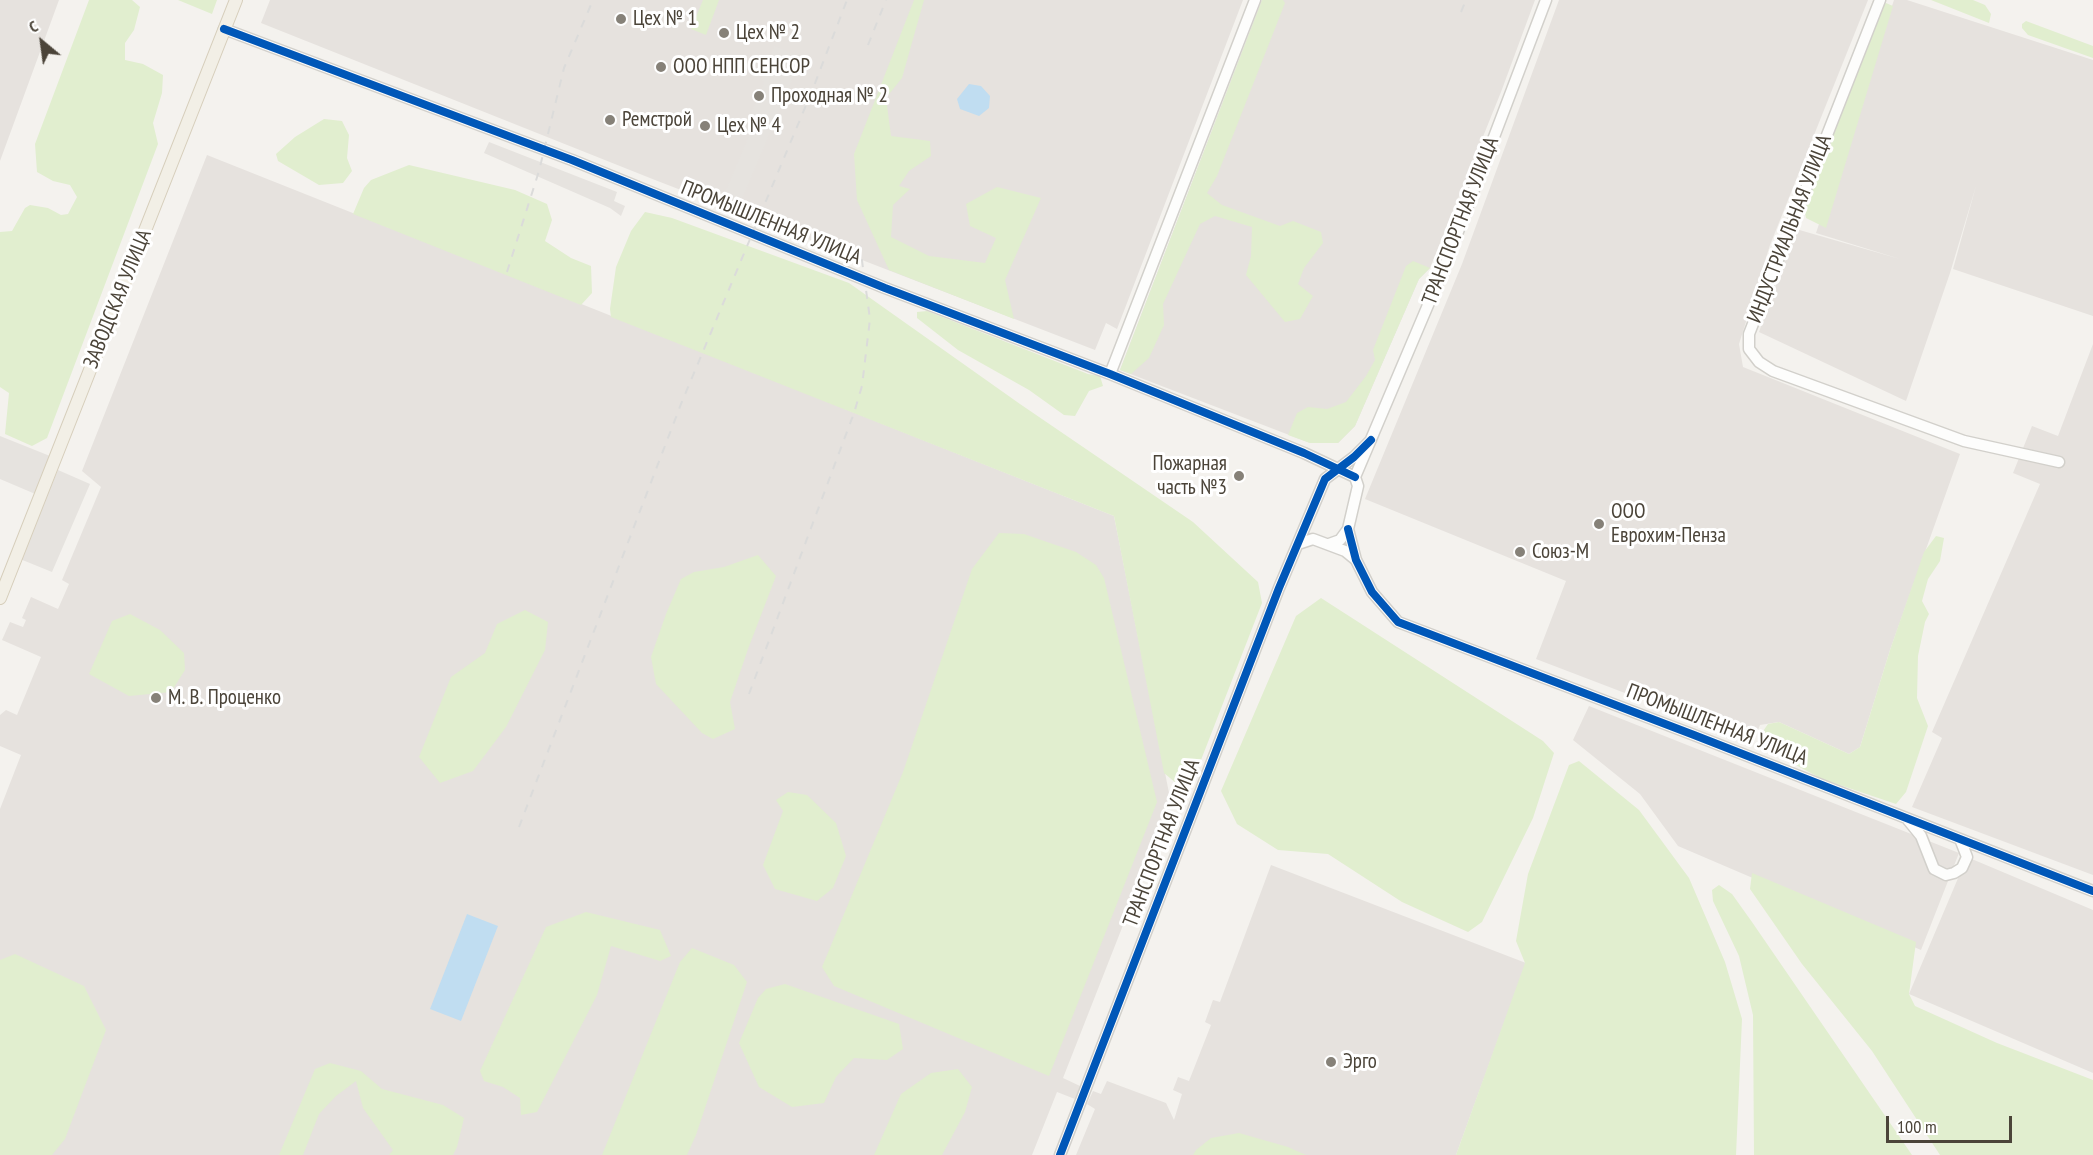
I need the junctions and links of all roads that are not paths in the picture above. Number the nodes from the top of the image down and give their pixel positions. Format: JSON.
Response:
{"nodes":[{"id":1,"x":236,"y":0,"type":"edge"},
{"id":2,"x":1255,"y":0,"type":"edge"},
{"id":3,"x":1546,"y":0,"type":"edge"},
{"id":4,"x":1880,"y":0,"type":"edge"},
{"id":5,"x":224,"y":29,"type":"junction"},
{"id":6,"x":1110,"y":374,"type":"junction"},
{"id":7,"x":1371,"y":440,"type":"junction"},
{"id":8,"x":1304,"y":453,"type":"junction"},
{"id":9,"x":2059,"y":462,"type":"dead end"},
{"id":10,"x":1338,"y":469,"type":"junction"},
{"id":11,"x":1355,"y":477,"type":"junction"},
{"id":12,"x":1325,"y":479,"type":"junction"},
{"id":13,"x":1306,"y":524,"type":"junction"},
{"id":14,"x":1348,"y":529,"type":"junction"},
{"id":15,"x":1313,"y":539,"type":"junction"},
{"id":16,"x":1298,"y":544,"type":"junction"},
{"id":17,"x":1329,"y":544,"type":"junction"},
{"id":18,"x":1356,"y":560,"type":"junction"},
{"id":19,"x":0,"y":598,"type":"edge"},
{"id":20,"x":1906,"y":817,"type":"junction"},
{"id":21,"x":1960,"y":839,"type":"junction"},
{"id":22,"x":2093,"y":891,"type":"edge"},
{"id":23,"x":1060,"y":1155,"type":"edge"}],
"edges":[{"from":1,"to":5,"type":"main road","name":"ЗАВОДСКАЯ УЛИЦА"},
{"from":2,"to":6,"type":"street"},
{"from":3,"to":7,"type":"street","name":"ТРАНСПОРТНАЯ УЛИЦА"},
{"from":4,"to":9,"type":"street","name":"ИНДУСТРИАЛЬНАЯ УЛИЦА"},
{"from":5,"to":6,"type":"street","name":"ПРОМЫШЛЕННАЯ УЛИЦА"},
{"from":5,"to":19,"type":"main road","name":"ЗАВОДСКАЯ УЛИЦА"},
{"from":6,"to":8,"type":"street","name":"ПРОМЫШЛЕННАЯ УЛИЦА"},
{"from":7,"to":10,"type":"street"},
{"from":7,"to":11,"type":"street","name":"ТРАНСПОРТНАЯ УЛИЦА"},
{"from":8,"to":10,"type":"street","name":"ПРОМЫШЛЕННАЯ УЛИЦА"},
{"from":8,"to":12,"type":"street"},
{"from":10,"to":11,"type":"street","name":"ПРОМЫШЛЕННАЯ УЛИЦА"},
{"from":10,"to":12,"type":"street"},
{"from":11,"to":14,"type":"street"},
{"from":12,"to":13,"type":"street","name":"ТРАНСПОРТНАЯ УЛИЦА"},
{"from":13,"to":15,"type":"street"},
{"from":13,"to":16,"type":"street","name":"ТРАНСПОРТНАЯ УЛИЦА"},
{"from":14,"to":17,"type":"street"},
{"from":14,"to":18,"type":"street","name":"ПРОМЫШЛЕННАЯ УЛИЦА"},
{"from":15,"to":16,"type":"street"},
{"from":15,"to":17,"type":"street"},
{"from":16,"to":23,"type":"street","name":"ТРАНСПОРТНАЯ УЛИЦА"},
{"from":17,"to":18,"type":"street"},
{"from":18,"to":20,"type":"street","name":"ПРОМЫШЛЕННАЯ УЛИЦА"},
{"from":20,"to":21,"type":"street","name":"ПРОМЫШЛЕННАЯ УЛИЦА"},
{"from":20,"to":21,"type":"street"},
{"from":21,"to":22,"type":"street","name":"ПРОМЫШЛЕННАЯ УЛИЦА"}]}
